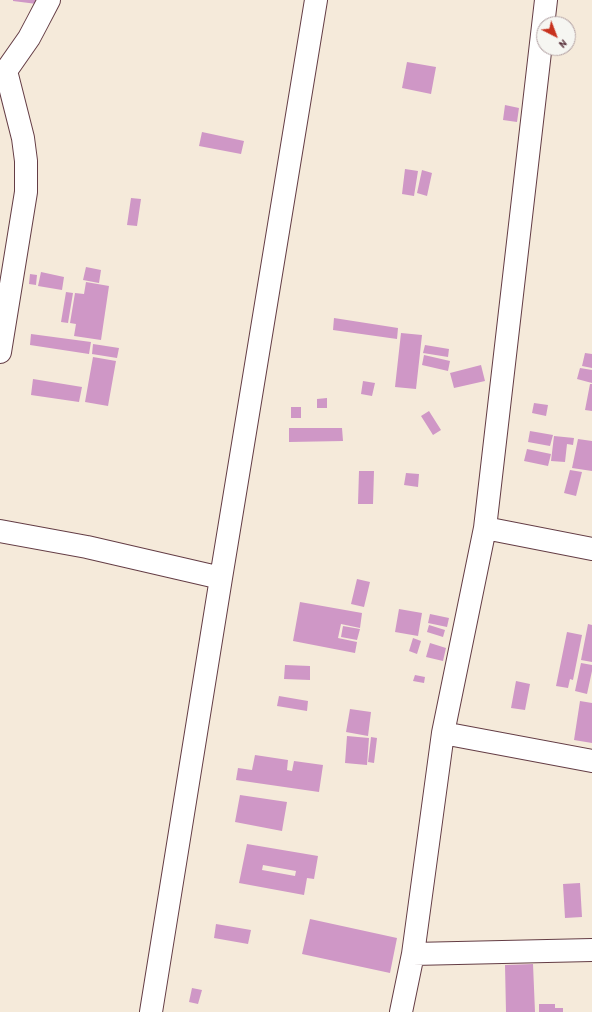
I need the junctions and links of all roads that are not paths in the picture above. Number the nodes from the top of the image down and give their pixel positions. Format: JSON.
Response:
{"nodes":[{"id":1,"x":49,"y":0,"type":"edge"},
{"id":2,"x":316,"y":0,"type":"edge"},
{"id":3,"x":546,"y":0,"type":"edge"},
{"id":4,"x":3,"y":72,"type":"edge"},
{"id":5,"x":0,"y":352,"type":"edge"},
{"id":6,"x":485,"y":528,"type":"junction"},
{"id":7,"x":0,"y":531,"type":"edge"},
{"id":8,"x":592,"y":549,"type":"edge"},
{"id":9,"x":221,"y":578,"type":"junction"},
{"id":10,"x":443,"y":733,"type":"junction"},
{"id":11,"x":592,"y":761,"type":"edge"},
{"id":12,"x":592,"y":950,"type":"edge"},
{"id":13,"x":412,"y":954,"type":"junction"},
{"id":14,"x":151,"y":1012,"type":"edge"},
{"id":15,"x":401,"y":1012,"type":"edge"}],
"edges":[{"from":1,"to":4,"type":"street"},
{"from":2,"to":9,"type":"street"},
{"from":3,"to":6,"type":"street"},
{"from":4,"to":5,"type":"street"},
{"from":6,"to":8,"type":"street"},
{"from":6,"to":10,"type":"street"},
{"from":7,"to":9,"type":"street"},
{"from":9,"to":14,"type":"street"},
{"from":10,"to":11,"type":"street"},
{"from":10,"to":13,"type":"street"},
{"from":12,"to":13,"type":"street"},
{"from":13,"to":15,"type":"street"}]}
